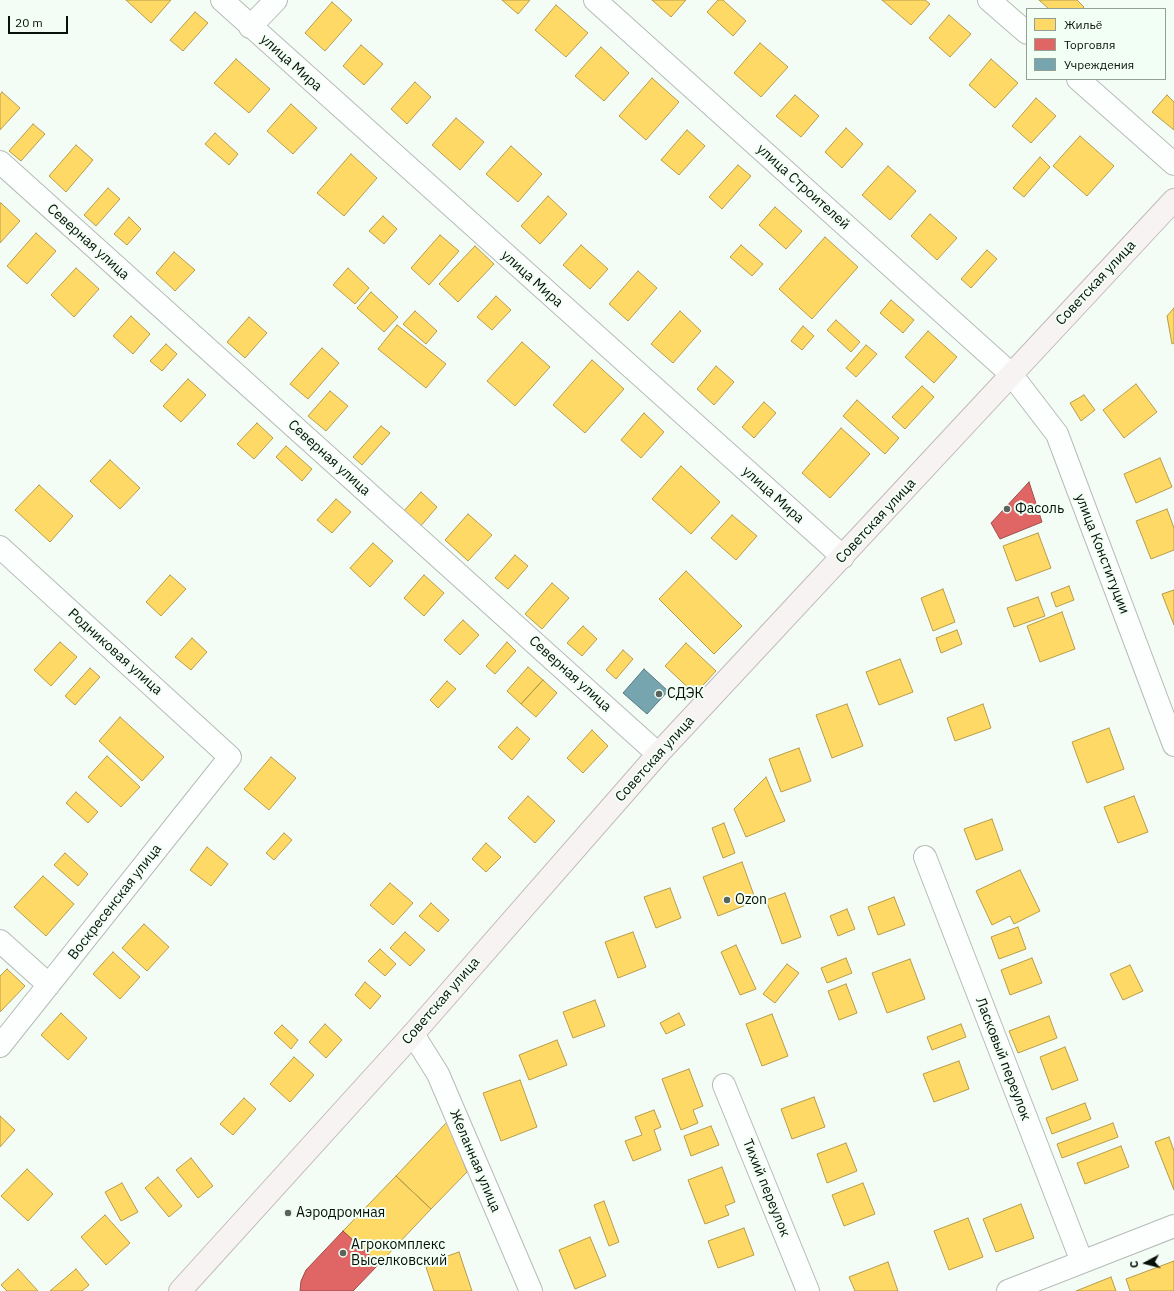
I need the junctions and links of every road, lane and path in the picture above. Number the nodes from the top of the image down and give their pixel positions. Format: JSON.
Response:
{"nodes":[{"id":1,"x":222,"y":0,"type":"edge"},
{"id":2,"x":276,"y":0,"type":"edge"},
{"id":3,"x":595,"y":0,"type":"edge"},
{"id":4,"x":989,"y":0,"type":"edge"},
{"id":5,"x":250,"y":27,"type":"junction"},
{"id":6,"x":1026,"y":32,"type":"edge"},
{"id":7,"x":1079,"y":80,"type":"edge"},
{"id":8,"x":0,"y":162,"type":"edge"},
{"id":9,"x":1174,"y":164,"type":"edge"},
{"id":10,"x":1174,"y":200,"type":"edge"},
{"id":11,"x":1011,"y":374,"type":"junction"},
{"id":12,"x":0,"y":547,"type":"edge"},
{"id":13,"x":843,"y":558,"type":"junction"},
{"id":14,"x":1174,"y":746,"type":"edge"},
{"id":15,"x":658,"y":754,"type":"junction"},
{"id":16,"x":230,"y":757,"type":"joint"},
{"id":17,"x":925,"y":857,"type":"dead end"},
{"id":18,"x":0,"y":941,"type":"edge"},
{"id":19,"x":49,"y":985,"type":"junction"},
{"id":20,"x":413,"y":1034,"type":"junction"},
{"id":21,"x":0,"y":1046,"type":"edge"},
{"id":22,"x":724,"y":1085,"type":"dead end"},
{"id":23,"x":1174,"y":1226,"type":"edge"},
{"id":24,"x":1082,"y":1262,"type":"junction"},
{"id":25,"x":180,"y":1291,"type":"edge"},
{"id":26,"x":531,"y":1291,"type":"edge"},
{"id":27,"x":808,"y":1291,"type":"edge"},
{"id":28,"x":1008,"y":1291,"type":"edge"}],
"edges":[{"from":1,"to":5,"type":"street","name":"улица Мира"},
{"from":2,"to":5,"type":"street"},
{"from":3,"to":11,"type":"street","name":"улица Строителей"},
{"from":4,"to":6,"type":"street"},
{"from":5,"to":13,"type":"street","name":"улица Мира"},
{"from":7,"to":9,"type":"street"},
{"from":8,"to":15,"type":"street","name":"Северная улица"},
{"from":10,"to":11,"type":"main road","name":"Советская улица"},
{"from":11,"to":13,"type":"main road","name":"Советская улица"},
{"from":11,"to":14,"type":"street","name":"улица Конституции"},
{"from":12,"to":16,"type":"street","name":"Родниковая улица"},
{"from":13,"to":15,"type":"main road","name":"Советская улица"},
{"from":15,"to":20,"type":"main road","name":"Советская улица"},
{"from":16,"to":19,"type":"street","name":"Воскресенская улица"},
{"from":17,"to":24,"type":"street","name":"Ласковый переулок"},
{"from":18,"to":19,"type":"street"},
{"from":19,"to":21,"type":"street","name":"Воскресенская улица"},
{"from":20,"to":25,"type":"main road","name":"Советская улица"},
{"from":20,"to":26,"type":"street","name":"Желанная улица"},
{"from":22,"to":27,"type":"street","name":"Тихий переулок"},
{"from":23,"to":24,"type":"street"},
{"from":24,"to":28,"type":"street"}]}
